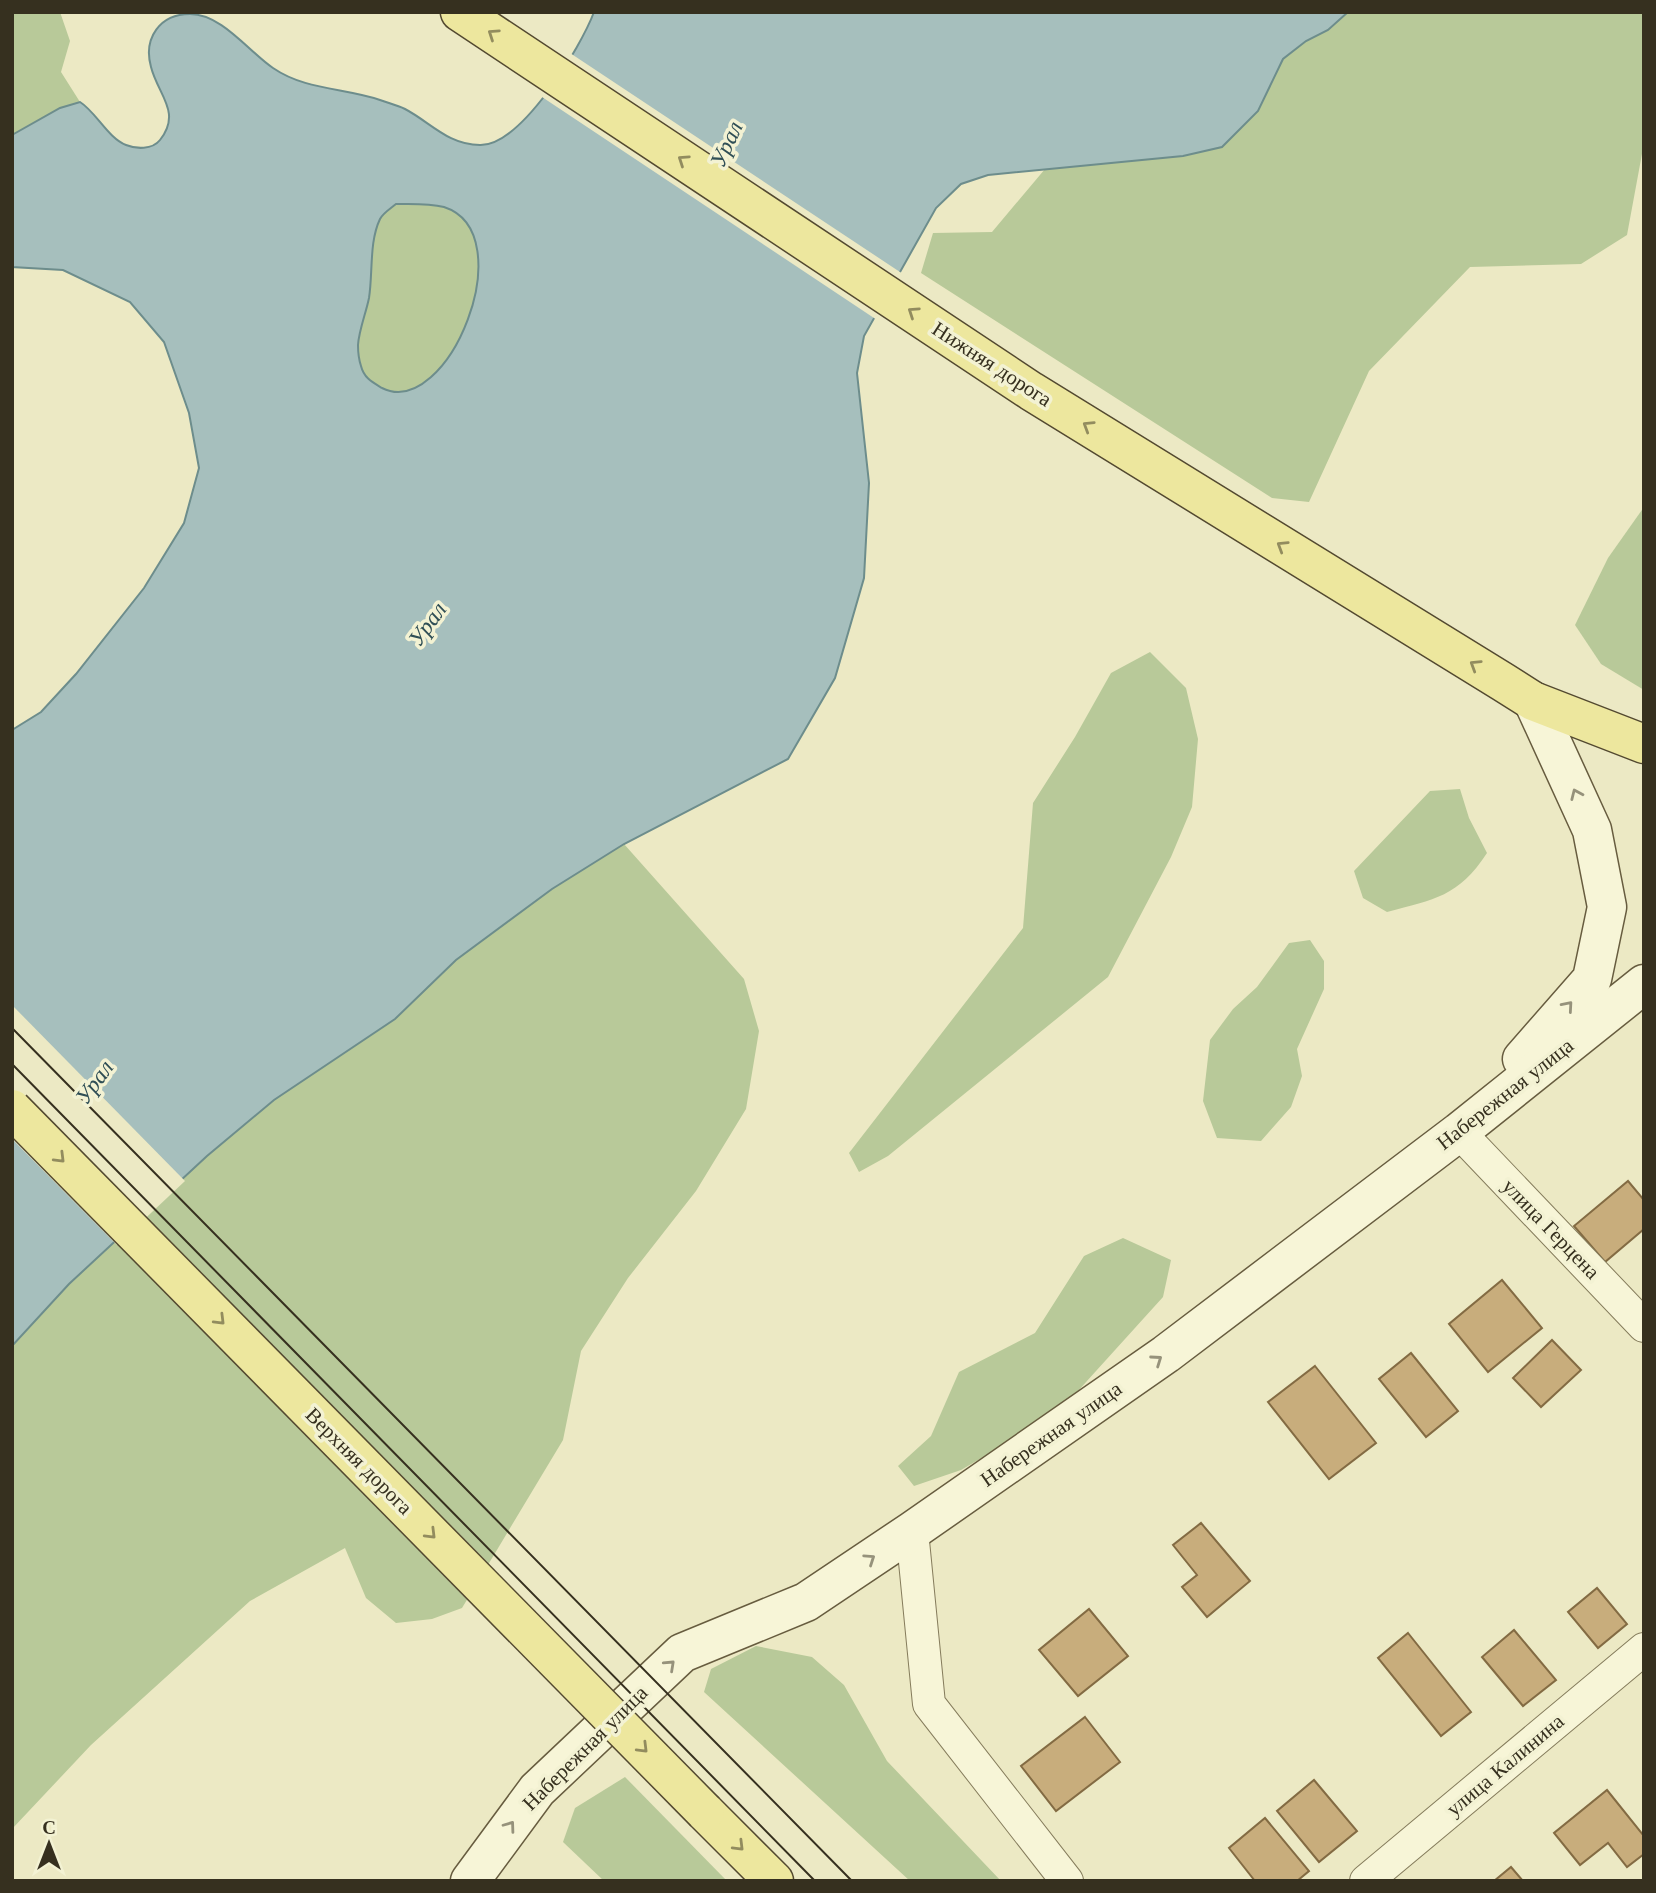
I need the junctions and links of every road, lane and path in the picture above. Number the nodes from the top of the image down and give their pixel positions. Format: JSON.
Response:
{"nodes":[{"id":1,"x":460,"y":12,"type":"edge"},
{"id":2,"x":1534,"y":701,"type":"junction"},
{"id":3,"x":1644,"y":744,"type":"edge"},
{"id":4,"x":1644,"y":984,"type":"edge"},
{"id":5,"x":12,"y":1109,"type":"edge"},
{"id":6,"x":1459,"y":1132,"type":"junction"},
{"id":7,"x":1644,"y":1326,"type":"edge"},
{"id":8,"x":912,"y":1531,"type":"junction"},
{"id":9,"x":1644,"y":1649,"type":"edge"},
{"id":10,"x":470,"y":1881,"type":"edge"},
{"id":11,"x":774,"y":1881,"type":"edge"},
{"id":12,"x":1067,"y":1881,"type":"edge"},
{"id":13,"x":1366,"y":1881,"type":"edge"}],
"edges":[{"from":2,"to":1,"type":"main road","name":"Нижняя дорога","one_way":true},
{"from":2,"to":3,"type":"main road","name":"Нижняя дорога"},
{"from":6,"to":2,"type":"main road","one_way":true},
{"from":4,"to":6,"type":"main road","name":"Набережная улица"},
{"from":5,"to":11,"type":"main road","name":"Верхняя дорога","one_way":true,"bridge":true},
{"from":6,"to":7,"type":"street","name":"улица Герцена"},
{"from":8,"to":6,"type":"main road","name":"Набережная улица","one_way":true},
{"from":10,"to":8,"type":"main road","name":"Набережная улица","one_way":true},
{"from":8,"to":12,"type":"street"},
{"from":9,"to":13,"type":"street","name":"улица Калинина"}]}
